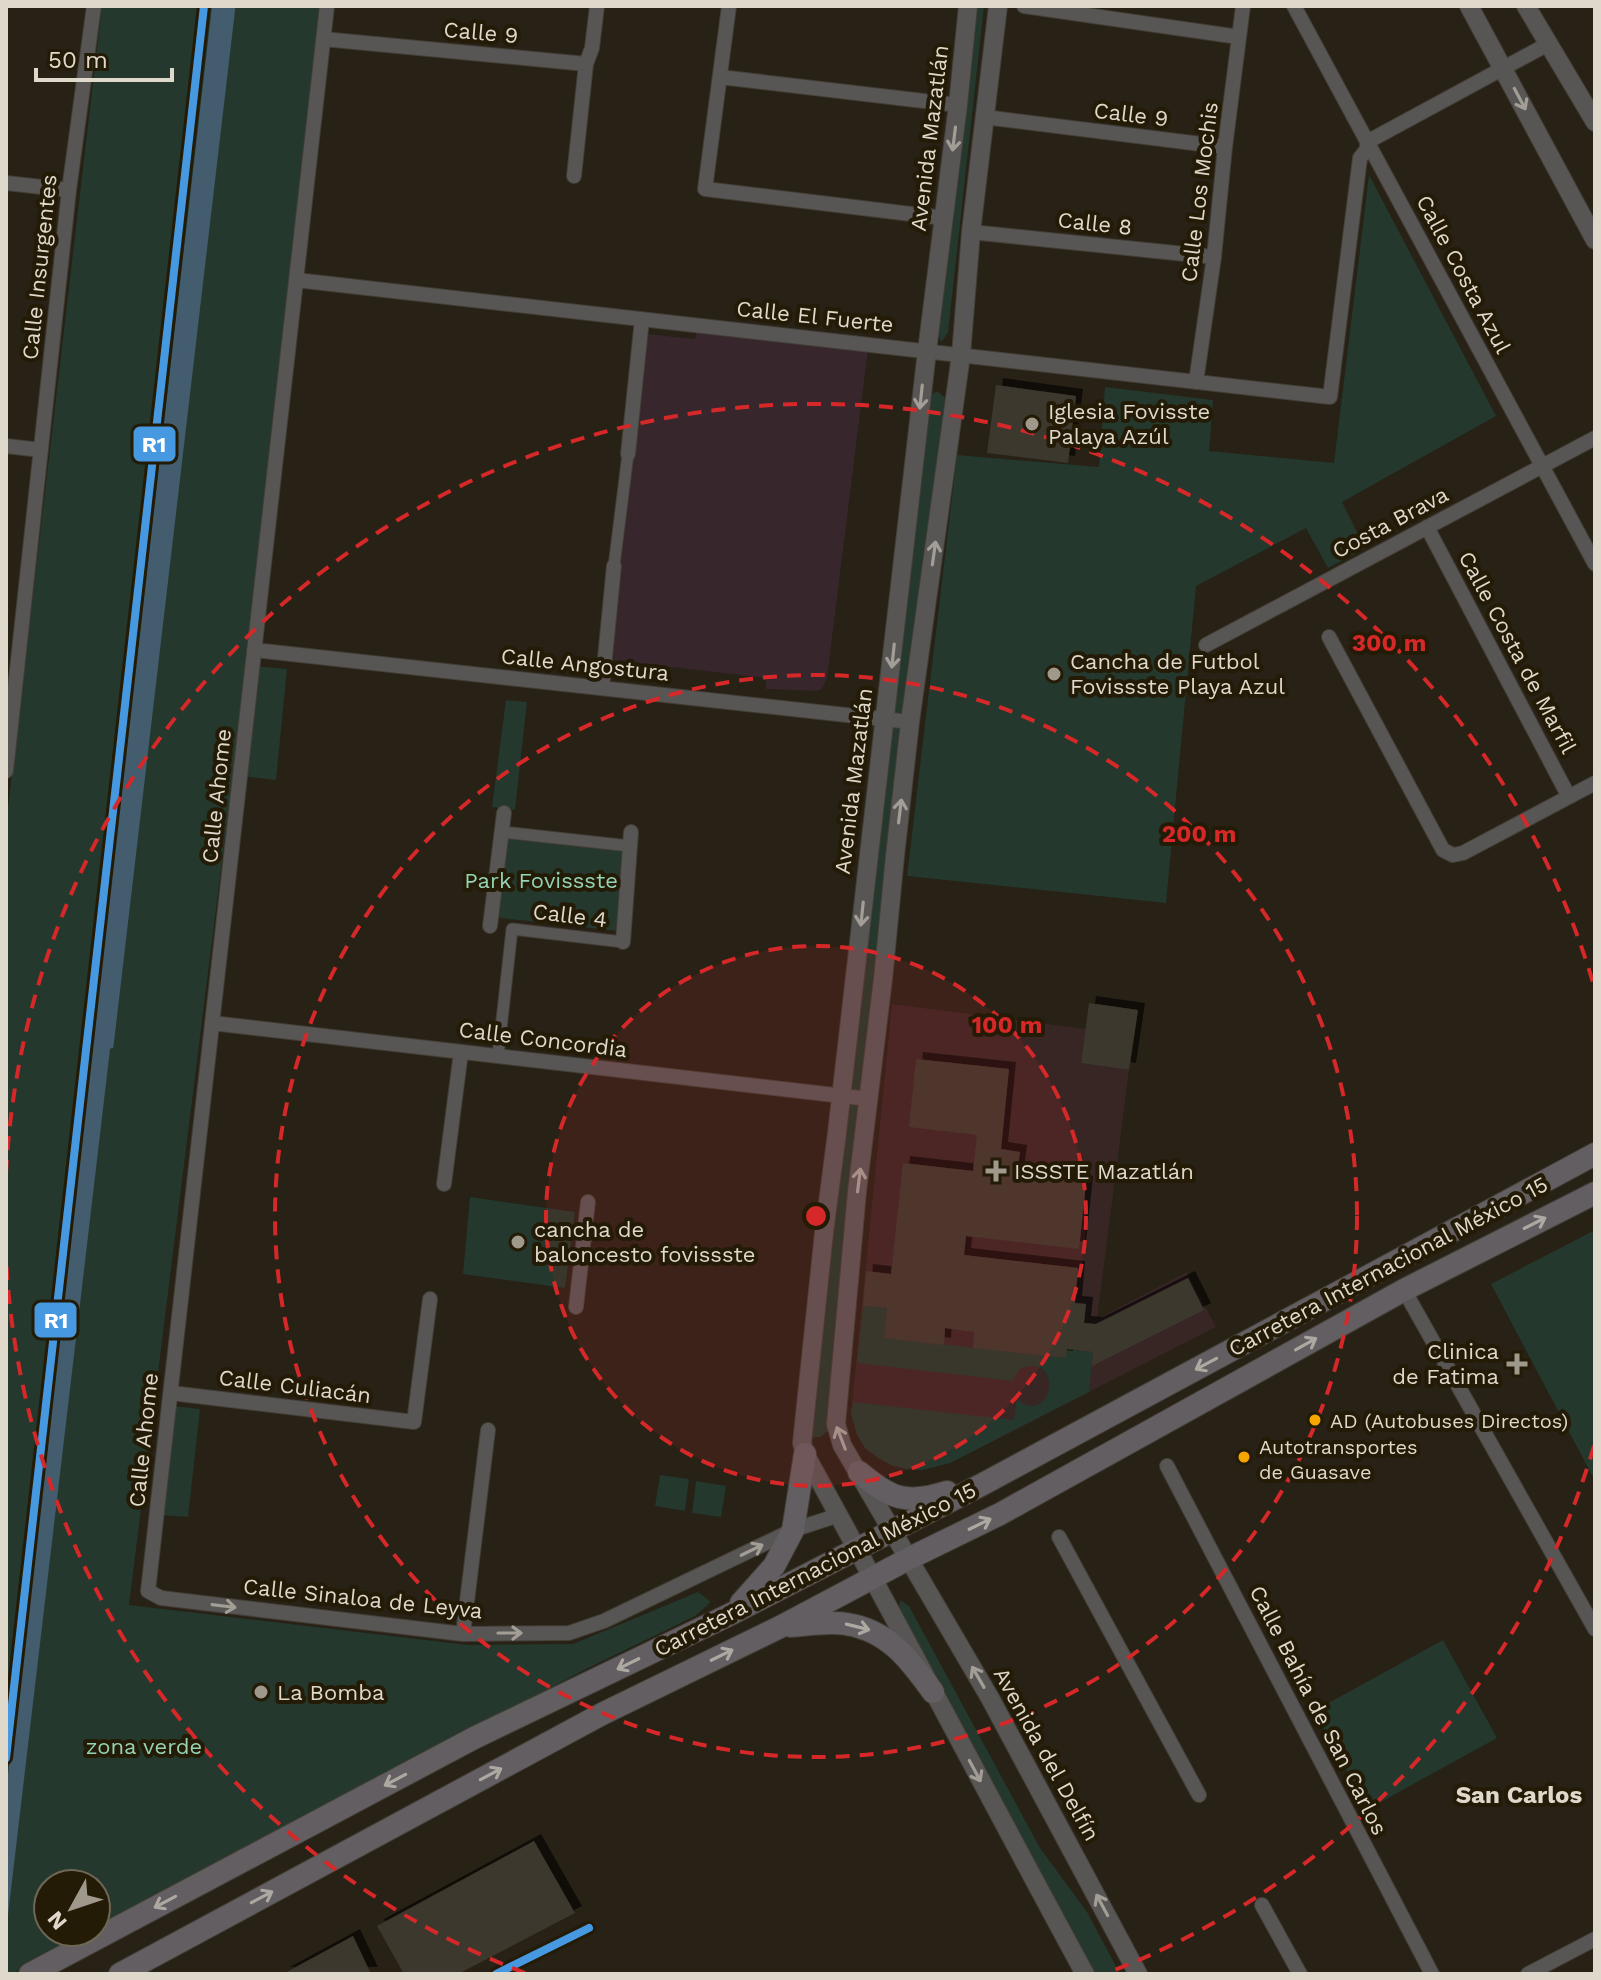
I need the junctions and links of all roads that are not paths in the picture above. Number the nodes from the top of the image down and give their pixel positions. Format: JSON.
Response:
{"nodes":[{"id":1,"x":94,"y":6,"type":"edge"},
{"id":2,"x":327,"y":6,"type":"edge"},
{"id":3,"x":597,"y":6,"type":"edge"},
{"id":4,"x":729,"y":6,"type":"edge"},
{"id":5,"x":968,"y":6,"type":"edge"},
{"id":6,"x":998,"y":6,"type":"edge"},
{"id":7,"x":1024,"y":6,"type":"edge"},
{"id":8,"x":1243,"y":6,"type":"edge"},
{"id":9,"x":1294,"y":6,"type":"edge"},
{"id":10,"x":1469,"y":6,"type":"edge"},
{"id":11,"x":1526,"y":6,"type":"edge"},
{"id":12,"x":1239,"y":37,"type":"junction"},
{"id":13,"x":323,"y":39,"type":"junction"},
{"id":14,"x":1548,"y":44,"type":"junction"},
{"id":15,"x":586,"y":64,"type":"junction"},
{"id":16,"x":1504,"y":68,"type":"junction"},
{"id":17,"x":720,"y":77,"type":"junction"},
{"id":18,"x":958,"y":105,"type":"junction"},
{"id":19,"x":984,"y":117,"type":"junction"},
{"id":20,"x":1595,"y":122,"type":"edge"},
{"id":21,"x":1367,"y":142,"type":"junction"},
{"id":22,"x":1225,"y":147,"type":"junction"},
{"id":23,"x":574,"y":176,"type":"dead end"},
{"id":24,"x":6,"y":183,"type":"edge"},
{"id":25,"x":69,"y":190,"type":"junction"},
{"id":26,"x":944,"y":218,"type":"junction"},
{"id":27,"x":971,"y":232,"type":"junction"},
{"id":28,"x":1595,"y":240,"type":"edge"},
{"id":29,"x":1214,"y":257,"type":"junction"},
{"id":30,"x":296,"y":280,"type":"junction"},
{"id":31,"x":642,"y":319,"type":"junction"},
{"id":32,"x":927,"y":351,"type":"junction"},
{"id":33,"x":961,"y":355,"type":"junction"},
{"id":34,"x":1196,"y":382,"type":"junction"},
{"id":35,"x":1595,"y":438,"type":"edge"},
{"id":36,"x":6,"y":446,"type":"edge"},
{"id":37,"x":41,"y":450,"type":"junction"},
{"id":38,"x":628,"y":454,"type":"joint"},
{"id":39,"x":1542,"y":466,"type":"junction"},
{"id":40,"x":1427,"y":527,"type":"junction"},
{"id":41,"x":1595,"y":564,"type":"edge"},
{"id":42,"x":614,"y":566,"type":"joint"},
{"id":43,"x":1329,"y":637,"type":"dead end"},
{"id":44,"x":1206,"y":645,"type":"dead end"},
{"id":45,"x":254,"y":650,"type":"junction"},
{"id":46,"x":602,"y":688,"type":"junction"},
{"id":47,"x":885,"y":720,"type":"junction"},
{"id":48,"x":910,"y":722,"type":"junction"},
{"id":49,"x":6,"y":771,"type":"edge"},
{"id":50,"x":1595,"y":783,"type":"edge"},
{"id":51,"x":1569,"y":797,"type":"junction"},
{"id":52,"x":504,"y":813,"type":"dead end"},
{"id":53,"x":502,"y":832,"type":"junction"},
{"id":54,"x":630,"y":839,"type":"joint"},
{"id":55,"x":490,"y":926,"type":"dead end"},
{"id":56,"x":623,"y":942,"type":"joint"},
{"id":57,"x":212,"y":1023,"type":"junction"},
{"id":58,"x":461,"y":1052,"type":"junction"},
{"id":59,"x":498,"y":1056,"type":"junction"},
{"id":60,"x":841,"y":1096,"type":"junction"},
{"id":61,"x":869,"y":1099,"type":"junction"},
{"id":62,"x":1595,"y":1154,"type":"edge"},
{"id":63,"x":444,"y":1184,"type":"dead end"},
{"id":64,"x":1593,"y":1194,"type":"edge"},
{"id":65,"x":588,"y":1202,"type":"dead end"},
{"id":66,"x":1404,"y":1290,"type":"junction"},
{"id":67,"x":430,"y":1299,"type":"dead end"},
{"id":68,"x":576,"y":1307,"type":"dead end"},
{"id":69,"x":171,"y":1393,"type":"junction"},
{"id":70,"x":488,"y":1430,"type":"dead end"},
{"id":71,"x":805,"y":1454,"type":"junction"},
{"id":72,"x":1167,"y":1466,"type":"dead end"},
{"id":73,"x":859,"y":1472,"type":"junction"},
{"id":74,"x":983,"y":1484,"type":"junction"},
{"id":75,"x":839,"y":1515,"type":"junction"},
{"id":76,"x":793,"y":1530,"type":"junction"},
{"id":77,"x":893,"y":1530,"type":"junction"},
{"id":78,"x":1059,"y":1537,"type":"dead end"},
{"id":79,"x":858,"y":1549,"type":"junction"},
{"id":80,"x":910,"y":1558,"type":"junction"},
{"id":81,"x":874,"y":1578,"type":"junction"},
{"id":82,"x":148,"y":1591,"type":"joint"},
{"id":83,"x":731,"y":1614,"type":"junction"},
{"id":84,"x":780,"y":1627,"type":"junction"},
{"id":85,"x":1595,"y":1629,"type":"edge"},
{"id":86,"x":463,"y":1634,"type":"junction"},
{"id":87,"x":933,"y":1692,"type":"junction"},
{"id":88,"x":1199,"y":1795,"type":"dead end"},
{"id":89,"x":1262,"y":1905,"type":"dead end"},
{"id":90,"x":1595,"y":1939,"type":"edge"},
{"id":91,"x":30,"y":1974,"type":"edge"},
{"id":92,"x":120,"y":1974,"type":"edge"},
{"id":93,"x":1085,"y":1974,"type":"edge"},
{"id":94,"x":1138,"y":1974,"type":"edge"},
{"id":95,"x":1300,"y":1974,"type":"edge"},
{"id":96,"x":1432,"y":1974,"type":"edge"},
{"id":97,"x":1528,"y":1974,"type":"edge"}],
"edges":[{"from":1,"to":25,"type":"street","name":"Calle Insurgentes"},
{"from":2,"to":13,"type":"street","name":"Calle Ahome"},
{"from":3,"to":15,"type":"street"},
{"from":4,"to":17,"type":"street"},
{"from":5,"to":18,"type":"street","name":"Avenida Mazatlán"},
{"from":6,"to":19,"type":"street"},
{"from":7,"to":12,"type":"street"},
{"from":8,"to":12,"type":"street","name":"Calle Los Mochis"},
{"from":9,"to":21,"type":"street","name":"Calle Costa Azul"},
{"from":10,"to":16,"type":"street"},
{"from":11,"to":14,"type":"street"},
{"from":12,"to":22,"type":"street","name":"Calle Los Mochis"},
{"from":13,"to":15,"type":"street","name":"Calle 9"},
{"from":13,"to":30,"type":"street","name":"Calle Ahome"},
{"from":14,"to":16,"type":"street"},
{"from":14,"to":20,"type":"street"},
{"from":15,"to":23,"type":"street"},
{"from":16,"to":21,"type":"street"},
{"from":16,"to":28,"type":"street","one_way":true},
{"from":17,"to":18,"type":"street"},
{"from":17,"to":26,"type":"street"},
{"from":18,"to":26,"type":"street","name":"Avenida Mazatlán","one_way":true},
{"from":19,"to":22,"type":"street","name":"Calle 9"},
{"from":19,"to":27,"type":"street"},
{"from":21,"to":34,"type":"street","name":"Calle El Fuerte"},
{"from":21,"to":39,"type":"street","name":"Calle Costa Azul"},
{"from":22,"to":29,"type":"street","name":"Calle Los Mochis"},
{"from":24,"to":25,"type":"street"},
{"from":25,"to":37,"type":"street","name":"Calle Insurgentes"},
{"from":26,"to":32,"type":"street","name":"Avenida Mazatlán"},
{"from":27,"to":29,"type":"street","name":"Calle 8"},
{"from":27,"to":33,"type":"street"},
{"from":29,"to":34,"type":"street","name":"Calle Los Mochis"},
{"from":30,"to":31,"type":"street","name":"Calle El Fuerte"},
{"from":30,"to":45,"type":"street","name":"Calle Ahome"},
{"from":31,"to":32,"type":"street","name":"Calle El Fuerte"},
{"from":31,"to":38,"type":"street"},
{"from":32,"to":33,"type":"street","name":"Calle El Fuerte"},
{"from":32,"to":47,"type":"street","name":"Avenida Mazatlán","one_way":true},
{"from":33,"to":34,"type":"street","name":"Calle El Fuerte"},
{"from":48,"to":33,"type":"street","one_way":true},
{"from":35,"to":39,"type":"street","name":"Costa Brava"},
{"from":36,"to":37,"type":"street"},
{"from":37,"to":49,"type":"street","name":"Calle Insurgentes"},
{"from":38,"to":42,"type":"street"},
{"from":39,"to":40,"type":"street","name":"Costa Brava"},
{"from":39,"to":41,"type":"street","name":"Calle Costa Azul"},
{"from":40,"to":44,"type":"street","name":"Costa Brava"},
{"from":40,"to":51,"type":"street","name":"Calle Costa de Marfil"},
{"from":42,"to":46,"type":"street"},
{"from":43,"to":51,"type":"street"},
{"from":45,"to":46,"type":"street","name":"Calle Angostura"},
{"from":45,"to":57,"type":"street","name":"Calle Ahome"},
{"from":46,"to":47,"type":"street","name":"Calle Angostura"},
{"from":47,"to":48,"type":"street","name":"Calle Angostura"},
{"from":47,"to":60,"type":"street","name":"Avenida Mazatlán","one_way":true},
{"from":61,"to":48,"type":"street","one_way":true},
{"from":50,"to":51,"type":"street"},
{"from":52,"to":53,"type":"street"},
{"from":53,"to":54,"type":"street"},
{"from":53,"to":55,"type":"street"},
{"from":54,"to":56,"type":"street"},
{"from":56,"to":59,"type":"street","name":"Calle 4"},
{"from":57,"to":58,"type":"street","name":"Calle Concordia"},
{"from":57,"to":69,"type":"street","name":"Calle Ahome"},
{"from":58,"to":59,"type":"street","name":"Calle Concordia"},
{"from":58,"to":63,"type":"street"},
{"from":59,"to":60,"type":"street","name":"Calle Concordia"},
{"from":60,"to":61,"type":"street","name":"Calle Concordia"},
{"from":60,"to":71,"type":"street","name":"Avenida Mazatlán"},
{"from":73,"to":61,"type":"street","one_way":true},
{"from":62,"to":74,"type":"main road","name":"Carretera Internacional México 15","one_way":true},
{"from":66,"to":64,"type":"main road","name":"Carretera Internacional México 15","one_way":true},
{"from":65,"to":68,"type":"street"},
{"from":80,"to":66,"type":"main road","name":"Carretera Internacional México 15","one_way":true},
{"from":66,"to":85,"type":"street"},
{"from":67,"to":69,"type":"street","name":"Calle Culiacán"},
{"from":69,"to":82,"type":"street","name":"Calle Ahome"},
{"from":70,"to":86,"type":"street"},
{"from":71,"to":75,"type":"street","name":"Avenida Mazatlán"},
{"from":71,"to":76,"type":"main road"},
{"from":72,"to":96,"type":"street","name":"Calle Bahía de San Carlos"},
{"from":73,"to":74,"type":"main road"},
{"from":73,"to":77,"type":"street"},
{"from":74,"to":77,"type":"main road","name":"Carretera Internacional México 15"},
{"from":75,"to":76,"type":"street","name":"Calle Sinaloa de Leyva"},
{"from":75,"to":79,"type":"street","name":"Avenida Mazatlán"},
{"from":76,"to":83,"type":"main road"},
{"from":86,"to":76,"type":"street","name":"Calle Sinaloa de Leyva","one_way":true},
{"from":77,"to":79,"type":"main road","name":"Carretera Internacional México 15"},
{"from":77,"to":80,"type":"street"},
{"from":78,"to":88,"type":"street"},
{"from":79,"to":81,"type":"street"},
{"from":79,"to":83,"type":"main road","name":"Carretera Internacional México 15"},
{"from":80,"to":81,"type":"main road","name":"Carretera Internacional México 15"},
{"from":94,"to":80,"type":"street","name":"Avenida del Delfín","one_way":true},
{"from":81,"to":84,"type":"main road","name":"Carretera Internacional México 15"},
{"from":81,"to":87,"type":"street"},
{"from":82,"to":86,"type":"street","name":"Calle Sinaloa de Leyva","one_way":true},
{"from":83,"to":91,"type":"main road","name":"Carretera Internacional México 15","one_way":true},
{"from":84,"to":87,"type":"main road","one_way":true},
{"from":92,"to":84,"type":"main road","name":"Carretera Internacional México 15","one_way":true},
{"from":87,"to":93,"type":"street","one_way":true},
{"from":89,"to":95,"type":"street"},
{"from":90,"to":97,"type":"street"}]}
